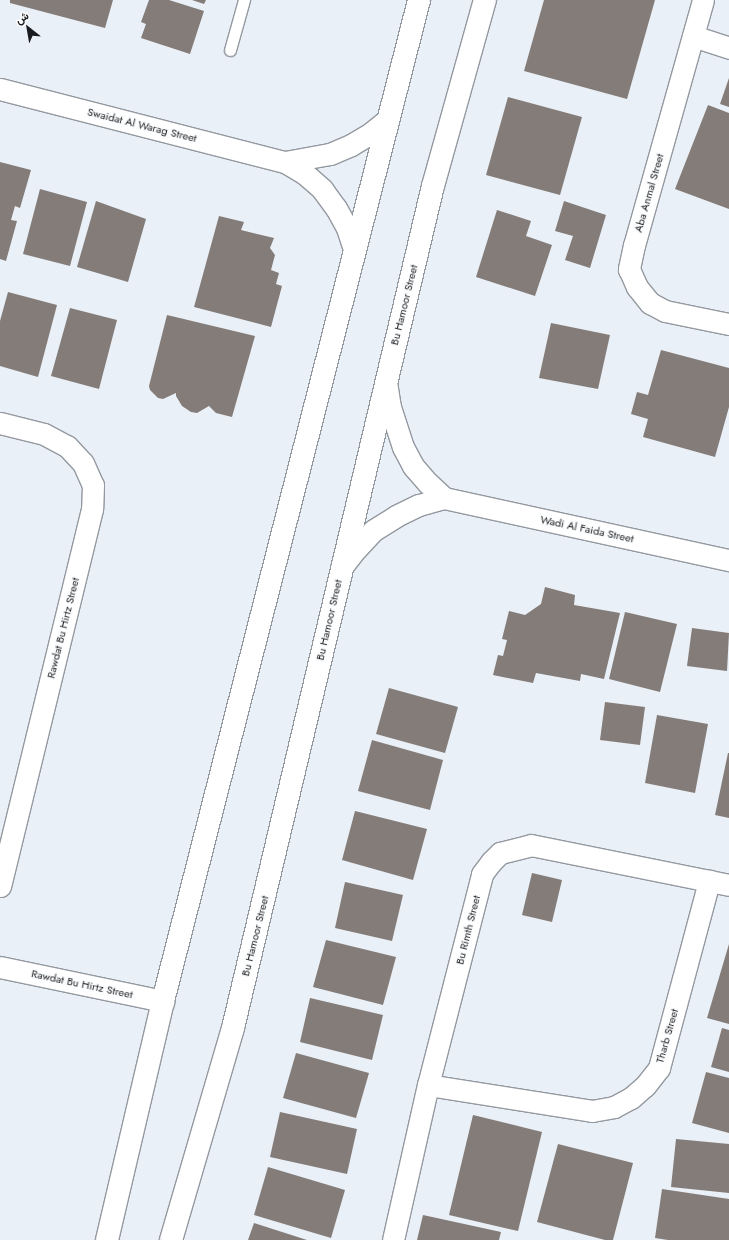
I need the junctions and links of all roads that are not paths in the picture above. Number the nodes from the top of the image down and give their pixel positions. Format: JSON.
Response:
{"nodes":[{"id":1,"x":244,"y":0,"type":"edge"},
{"id":2,"x":419,"y":0,"type":"edge"},
{"id":3,"x":485,"y":0,"type":"edge"},
{"id":4,"x":704,"y":0,"type":"edge"},
{"id":5,"x":693,"y":36,"type":"junction"},
{"id":6,"x":729,"y":48,"type":"edge"},
{"id":7,"x":230,"y":50,"type":"dead end"},
{"id":8,"x":0,"y":89,"type":"edge"},
{"id":9,"x":388,"y":119,"type":"junction"},
{"id":10,"x":285,"y":162,"type":"junction"},
{"id":11,"x":354,"y":250,"type":"junction"},
{"id":12,"x":729,"y":324,"type":"edge"},
{"id":13,"x":386,"y":382,"type":"junction"},
{"id":14,"x":0,"y":423,"type":"edge"},
{"id":15,"x":444,"y":498,"type":"junction"},
{"id":16,"x":729,"y":560,"type":"edge"},
{"id":17,"x":341,"y":569,"type":"junction"},
{"id":18,"x":719,"y":883,"type":"edge"},
{"id":19,"x":0,"y":886,"type":"edge"},
{"id":20,"x":0,"y":967,"type":"edge"},
{"id":21,"x":163,"y":1001,"type":"junction"},
{"id":22,"x":428,"y":1086,"type":"junction"},
{"id":23,"x":108,"y":1240,"type":"edge"},
{"id":24,"x":171,"y":1240,"type":"edge"},
{"id":25,"x":393,"y":1240,"type":"edge"}],
"edges":[{"from":1,"to":7,"type":"lane"},
{"from":2,"to":9,"type":"street"},
{"from":3,"to":13,"type":"street","name":"Bu Hamoor Street"},
{"from":4,"to":5,"type":"street","name":"Aba Anmal Street"},
{"from":5,"to":6,"type":"street"},
{"from":5,"to":12,"type":"street","name":"Aba Anmal Street"},
{"from":8,"to":10,"type":"street","name":"Swaidat Al Warag Street"},
{"from":9,"to":10,"type":"street","name":"Swaidat Al Warag Street"},
{"from":9,"to":11,"type":"street"},
{"from":10,"to":11,"type":"street","name":"Swaidat Al Warag Street"},
{"from":11,"to":21,"type":"street"},
{"from":13,"to":15,"type":"street"},
{"from":13,"to":17,"type":"street","name":"Bu Hamoor Street"},
{"from":14,"to":19,"type":"street","name":"Rawdat Bu Hirtz Street"},
{"from":15,"to":16,"type":"street","name":"Wadi Al Faida Street"},
{"from":15,"to":17,"type":"street","name":"Wadi Al Faida Street"},
{"from":17,"to":24,"type":"street","name":"Bu Hamoor Street"},
{"from":18,"to":22,"type":"street","name":"Tharb Street"},
{"from":18,"to":22,"type":"street","name":"Bu Rimth Street"},
{"from":20,"to":21,"type":"street","name":"Rawdat Bu Hirtz Street"},
{"from":21,"to":23,"type":"street"},
{"from":22,"to":25,"type":"street","name":"Bu Rimth Street"}]}
